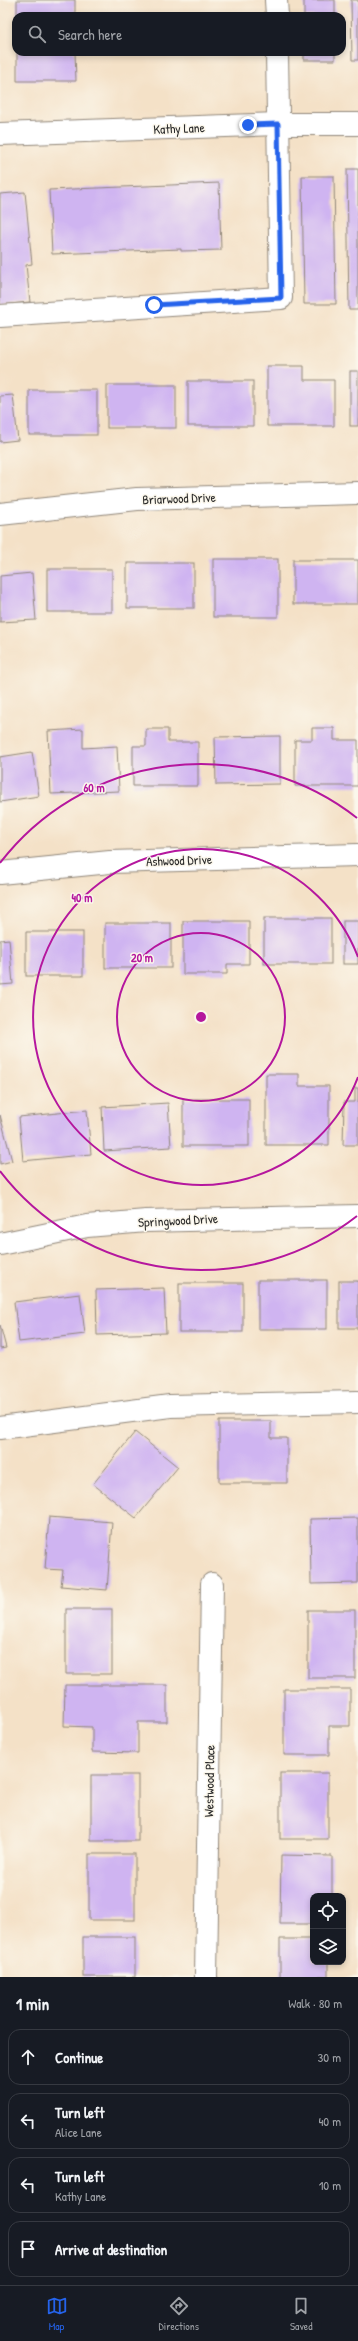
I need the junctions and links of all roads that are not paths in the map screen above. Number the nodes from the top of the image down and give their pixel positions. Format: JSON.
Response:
{"nodes":[{"id":1,"x":276,"y":0,"type":"edge"},
{"id":2,"x":277,"y":12,"type":"edge"},
{"id":3,"x":277,"y":56,"type":"edge"},
{"id":4,"x":278,"y":124,"type":"junction"},
{"id":5,"x":358,"y":124,"type":"edge"},
{"id":6,"x":0,"y":134,"type":"edge"},
{"id":7,"x":0,"y":316,"type":"edge"},
{"id":8,"x":358,"y":493,"type":"edge"},
{"id":9,"x":0,"y":514,"type":"edge"},
{"id":10,"x":358,"y":855,"type":"edge"},
{"id":11,"x":0,"y":873,"type":"edge"},
{"id":12,"x":358,"y":1216,"type":"edge"},
{"id":13,"x":0,"y":1244,"type":"edge"},
{"id":14,"x":358,"y":1402,"type":"edge"},
{"id":15,"x":0,"y":1428,"type":"edge"},
{"id":16,"x":212,"y":1584,"type":"dead end"},
{"id":17,"x":206,"y":1977,"type":"edge"}],
"edges":[{"from":1,"to":2,"type":"street"},
{"from":3,"to":4,"type":"street"},
{"from":4,"to":5,"type":"street","name":"Kathy Lane"},
{"from":4,"to":6,"type":"street","name":"Kathy Lane"},
{"from":4,"to":7,"type":"street"},
{"from":8,"to":9,"type":"street","name":"Briarwood Drive"},
{"from":10,"to":11,"type":"street","name":"Ashwood Drive"},
{"from":12,"to":13,"type":"street","name":"Springwood Drive"},
{"from":14,"to":15,"type":"street"},
{"from":16,"to":17,"type":"street","name":"Westwood Place"}]}
